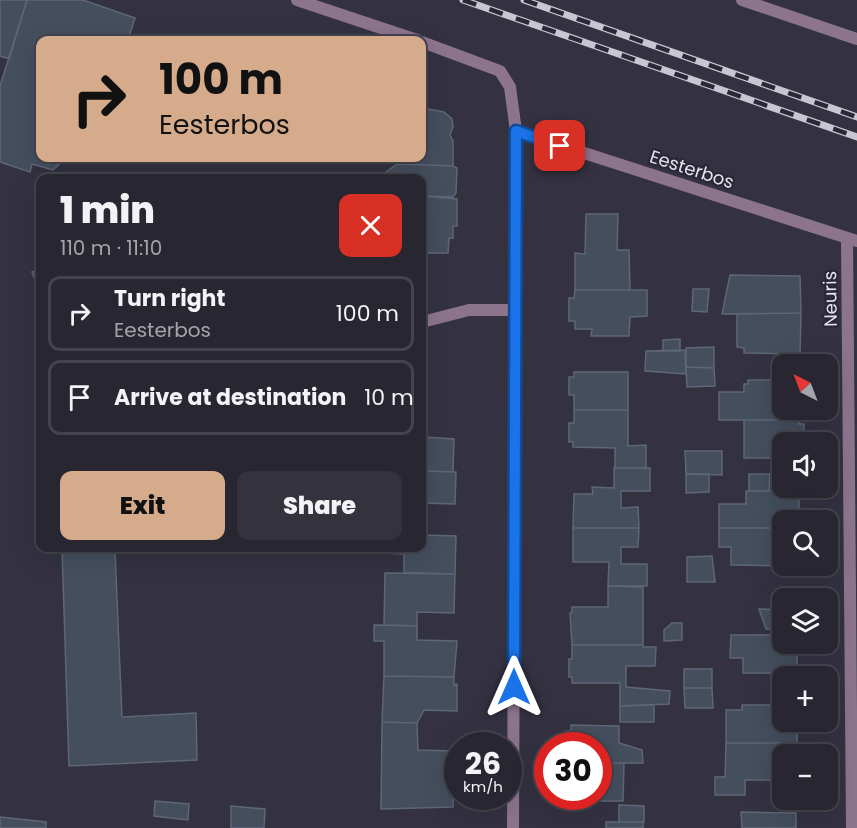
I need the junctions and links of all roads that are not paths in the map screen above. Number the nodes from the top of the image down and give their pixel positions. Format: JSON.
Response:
{"nodes":[{"id":1,"x":297,"y":0,"type":"edge"},
{"id":2,"x":742,"y":0,"type":"edge"},
{"id":3,"x":405,"y":36,"type":"edge"},
{"id":4,"x":857,"y":39,"type":"edge"},
{"id":5,"x":426,"y":43,"type":"edge"},
{"id":6,"x":516,"y":131,"type":"junction"},
{"id":7,"x":852,"y":239,"type":"edge"},
{"id":8,"x":515,"y":310,"type":"junction"},
{"id":9,"x":426,"y":321,"type":"edge"},
{"id":10,"x":513,"y":828,"type":"edge"},
{"id":11,"x":852,"y":828,"type":"edge"}],
"edges":[{"from":1,"to":3,"type":"street"},
{"from":2,"to":4,"type":"street"},
{"from":5,"to":6,"type":"street"},
{"from":6,"to":7,"type":"street","name":"Eesterbos"},
{"from":6,"to":8,"type":"street"},
{"from":7,"to":11,"type":"street","name":"Neuris"},
{"from":8,"to":9,"type":"street"},
{"from":8,"to":10,"type":"street"}]}
